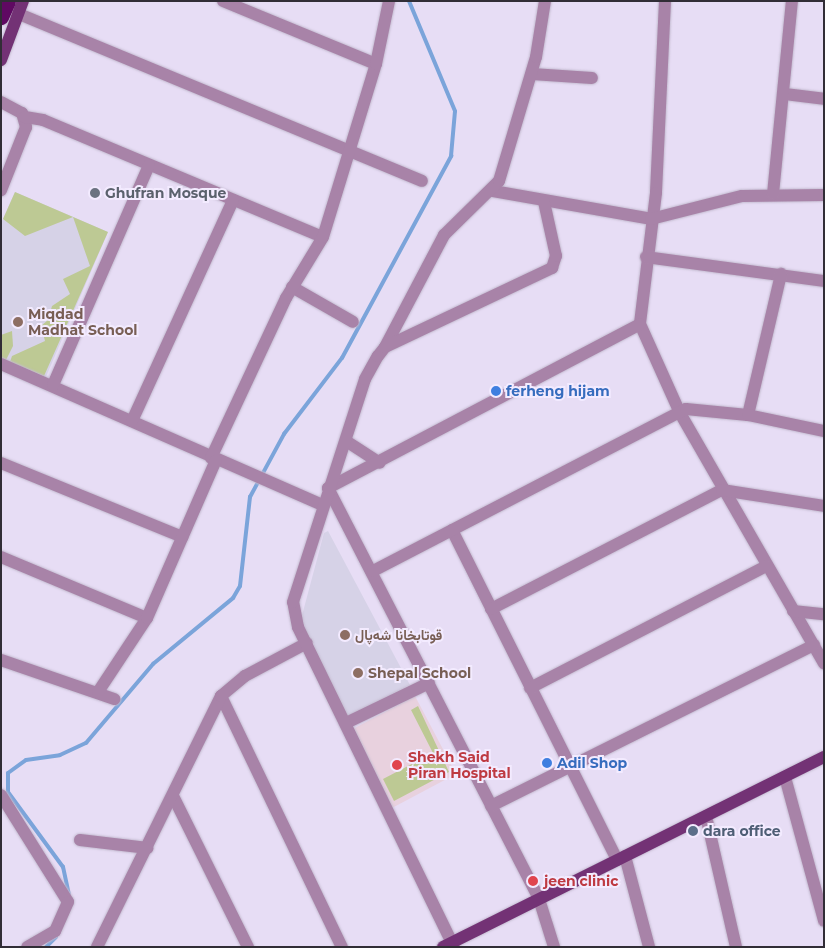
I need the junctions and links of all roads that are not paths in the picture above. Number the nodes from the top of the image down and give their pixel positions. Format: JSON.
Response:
{"nodes":[{"id":1,"x":8,"y":1,"type":"edge"},
{"id":2,"x":23,"y":1,"type":"edge"},
{"id":3,"x":223,"y":1,"type":"edge"},
{"id":4,"x":389,"y":1,"type":"edge"},
{"id":5,"x":545,"y":1,"type":"edge"},
{"id":6,"x":665,"y":1,"type":"edge"},
{"id":7,"x":792,"y":1,"type":"edge"},
{"id":8,"x":19,"y":14,"type":"junction"},
{"id":9,"x":1,"y":17,"type":"edge"},
{"id":10,"x":1,"y":60,"type":"edge"},
{"id":11,"x":376,"y":64,"type":"junction"},
{"id":12,"x":532,"y":74,"type":"junction"},
{"id":13,"x":592,"y":78,"type":"dead end"},
{"id":14,"x":785,"y":94,"type":"junction"},
{"id":15,"x":824,"y":99,"type":"edge"},
{"id":16,"x":1,"y":102,"type":"edge"},
{"id":17,"x":25,"y":117,"type":"junction"},
{"id":18,"x":352,"y":150,"type":"junction"},
{"id":19,"x":149,"y":165,"type":"junction"},
{"id":20,"x":422,"y":181,"type":"dead end"},
{"id":21,"x":1,"y":190,"type":"edge"},
{"id":22,"x":493,"y":191,"type":"junction"},
{"id":23,"x":773,"y":194,"type":"junction"},
{"id":24,"x":824,"y":195,"type":"edge"},
{"id":25,"x":233,"y":200,"type":"junction"},
{"id":26,"x":544,"y":202,"type":"junction"},
{"id":27,"x":651,"y":219,"type":"junction"},
{"id":28,"x":323,"y":237,"type":"junction"},
{"id":29,"x":646,"y":257,"type":"junction"},
{"id":30,"x":781,"y":274,"type":"junction"},
{"id":31,"x":824,"y":281,"type":"edge"},
{"id":32,"x":292,"y":287,"type":"junction"},
{"id":33,"x":352,"y":322,"type":"dead end"},
{"id":34,"x":640,"y":324,"type":"junction"},
{"id":35,"x":385,"y":347,"type":"junction"},
{"id":36,"x":1,"y":364,"type":"edge"},
{"id":37,"x":53,"y":385,"type":"junction"},
{"id":38,"x":680,"y":413,"type":"junction"},
{"id":39,"x":748,"y":415,"type":"junction"},
{"id":40,"x":132,"y":422,"type":"junction"},
{"id":41,"x":824,"y":431,"type":"edge"},
{"id":42,"x":346,"y":441,"type":"junction"},
{"id":43,"x":214,"y":459,"type":"junction"},
{"id":44,"x":1,"y":463,"type":"edge"},
{"id":45,"x":380,"y":463,"type":"junction"},
{"id":46,"x":328,"y":488,"type":"junction"},
{"id":47,"x":722,"y":490,"type":"junction"},
{"id":48,"x":322,"y":505,"type":"junction"},
{"id":49,"x":824,"y":506,"type":"edge"},
{"id":50,"x":452,"y":530,"type":"junction"},
{"id":51,"x":182,"y":537,"type":"junction"},
{"id":52,"x":1,"y":556,"type":"edge"},
{"id":53,"x":766,"y":566,"type":"junction"},
{"id":54,"x":373,"y":571,"type":"junction"},
{"id":55,"x":490,"y":609,"type":"junction"},
{"id":56,"x":793,"y":611,"type":"junction"},
{"id":57,"x":824,"y":614,"type":"edge"},
{"id":58,"x":147,"y":618,"type":"junction"},
{"id":59,"x":307,"y":643,"type":"junction"},
{"id":60,"x":814,"y":645,"type":"junction"},
{"id":61,"x":1,"y":660,"type":"edge"},
{"id":62,"x":824,"y":664,"type":"edge"},
{"id":63,"x":429,"y":683,"type":"junction"},
{"id":64,"x":530,"y":688,"type":"junction"},
{"id":65,"x":98,"y":692,"type":"junction"},
{"id":66,"x":221,"y":696,"type":"junction"},
{"id":67,"x":114,"y":699,"type":"dead end"},
{"id":68,"x":346,"y":723,"type":"junction"},
{"id":69,"x":824,"y":757,"type":"edge"},
{"id":70,"x":569,"y":769,"type":"junction"},
{"id":71,"x":785,"y":777,"type":"junction"},
{"id":72,"x":1,"y":796,"type":"edge"},
{"id":73,"x":173,"y":796,"type":"junction"},
{"id":74,"x":491,"y":806,"type":"junction"},
{"id":75,"x":706,"y":816,"type":"junction"},
{"id":76,"x":80,"y":840,"type":"dead end"},
{"id":77,"x":148,"y":848,"type":"junction"},
{"id":78,"x":621,"y":858,"type":"junction"},
{"id":79,"x":540,"y":899,"type":"junction"},
{"id":80,"x":824,"y":921,"type":"edge"},
{"id":81,"x":450,"y":945,"type":"edge"},
{"id":82,"x":27,"y":947,"type":"edge"},
{"id":83,"x":96,"y":947,"type":"edge"},
{"id":84,"x":248,"y":947,"type":"edge"},
{"id":85,"x":342,"y":947,"type":"edge"},
{"id":86,"x":554,"y":947,"type":"edge"},
{"id":87,"x":648,"y":947,"type":"edge"},
{"id":88,"x":736,"y":947,"type":"edge"}],
"edges":[{"from":1,"to":9,"type":"highway"},
{"from":2,"to":8,"type":"main road"},
{"from":3,"to":11,"type":"street"},
{"from":4,"to":11,"type":"street"},
{"from":5,"to":12,"type":"street"},
{"from":6,"to":27,"type":"street"},
{"from":7,"to":14,"type":"street"},
{"from":8,"to":10,"type":"main road"},
{"from":8,"to":18,"type":"street"},
{"from":11,"to":18,"type":"street"},
{"from":12,"to":13,"type":"street"},
{"from":12,"to":22,"type":"street"},
{"from":14,"to":15,"type":"street"},
{"from":14,"to":23,"type":"street"},
{"from":16,"to":17,"type":"street"},
{"from":17,"to":19,"type":"street"},
{"from":17,"to":21,"type":"street"},
{"from":18,"to":20,"type":"street"},
{"from":18,"to":28,"type":"street"},
{"from":19,"to":25,"type":"street"},
{"from":19,"to":37,"type":"street"},
{"from":22,"to":26,"type":"street"},
{"from":22,"to":35,"type":"street"},
{"from":23,"to":24,"type":"street"},
{"from":23,"to":27,"type":"street"},
{"from":25,"to":28,"type":"street"},
{"from":25,"to":40,"type":"street"},
{"from":26,"to":27,"type":"street"},
{"from":26,"to":35,"type":"street"},
{"from":27,"to":29,"type":"street"},
{"from":28,"to":32,"type":"street"},
{"from":29,"to":30,"type":"street"},
{"from":29,"to":34,"type":"street"},
{"from":30,"to":31,"type":"street"},
{"from":30,"to":39,"type":"street"},
{"from":32,"to":33,"type":"street"},
{"from":32,"to":43,"type":"street"},
{"from":34,"to":38,"type":"street"},
{"from":34,"to":45,"type":"street"},
{"from":35,"to":42,"type":"street"},
{"from":36,"to":37,"type":"street"},
{"from":37,"to":40,"type":"street"},
{"from":38,"to":39,"type":"street"},
{"from":38,"to":47,"type":"street"},
{"from":38,"to":50,"type":"street"},
{"from":39,"to":41,"type":"street"},
{"from":40,"to":43,"type":"street"},
{"from":42,"to":45,"type":"street"},
{"from":42,"to":46,"type":"street"},
{"from":43,"to":48,"type":"street"},
{"from":43,"to":51,"type":"street"},
{"from":44,"to":51,"type":"street"},
{"from":45,"to":46,"type":"street"},
{"from":46,"to":48,"type":"street"},
{"from":46,"to":54,"type":"street"},
{"from":47,"to":49,"type":"street"},
{"from":47,"to":53,"type":"street"},
{"from":47,"to":55,"type":"street"},
{"from":48,"to":59,"type":"street"},
{"from":50,"to":54,"type":"street"},
{"from":50,"to":55,"type":"street"},
{"from":51,"to":58,"type":"street"},
{"from":52,"to":58,"type":"street"},
{"from":53,"to":56,"type":"street"},
{"from":53,"to":64,"type":"street"},
{"from":54,"to":63,"type":"street"},
{"from":55,"to":64,"type":"street"},
{"from":56,"to":57,"type":"street"},
{"from":56,"to":60,"type":"street"},
{"from":58,"to":65,"type":"street"},
{"from":59,"to":66,"type":"street"},
{"from":59,"to":68,"type":"street"},
{"from":60,"to":62,"type":"street"},
{"from":60,"to":70,"type":"street"},
{"from":61,"to":65,"type":"street"},
{"from":63,"to":68,"type":"street"},
{"from":63,"to":74,"type":"street"},
{"from":64,"to":70,"type":"street"},
{"from":65,"to":67,"type":"street"},
{"from":66,"to":73,"type":"street"},
{"from":66,"to":85,"type":"street"},
{"from":68,"to":81,"type":"street"},
{"from":69,"to":71,"type":"main road"},
{"from":70,"to":74,"type":"street"},
{"from":70,"to":78,"type":"street"},
{"from":71,"to":75,"type":"main road"},
{"from":71,"to":80,"type":"street"},
{"from":72,"to":82,"type":"street"},
{"from":73,"to":77,"type":"street"},
{"from":73,"to":84,"type":"street"},
{"from":74,"to":79,"type":"street"},
{"from":75,"to":78,"type":"main road"},
{"from":75,"to":88,"type":"street"},
{"from":76,"to":77,"type":"street"},
{"from":77,"to":83,"type":"street"},
{"from":78,"to":79,"type":"main road"},
{"from":78,"to":87,"type":"street"},
{"from":79,"to":81,"type":"main road"},
{"from":79,"to":86,"type":"street"}]}
